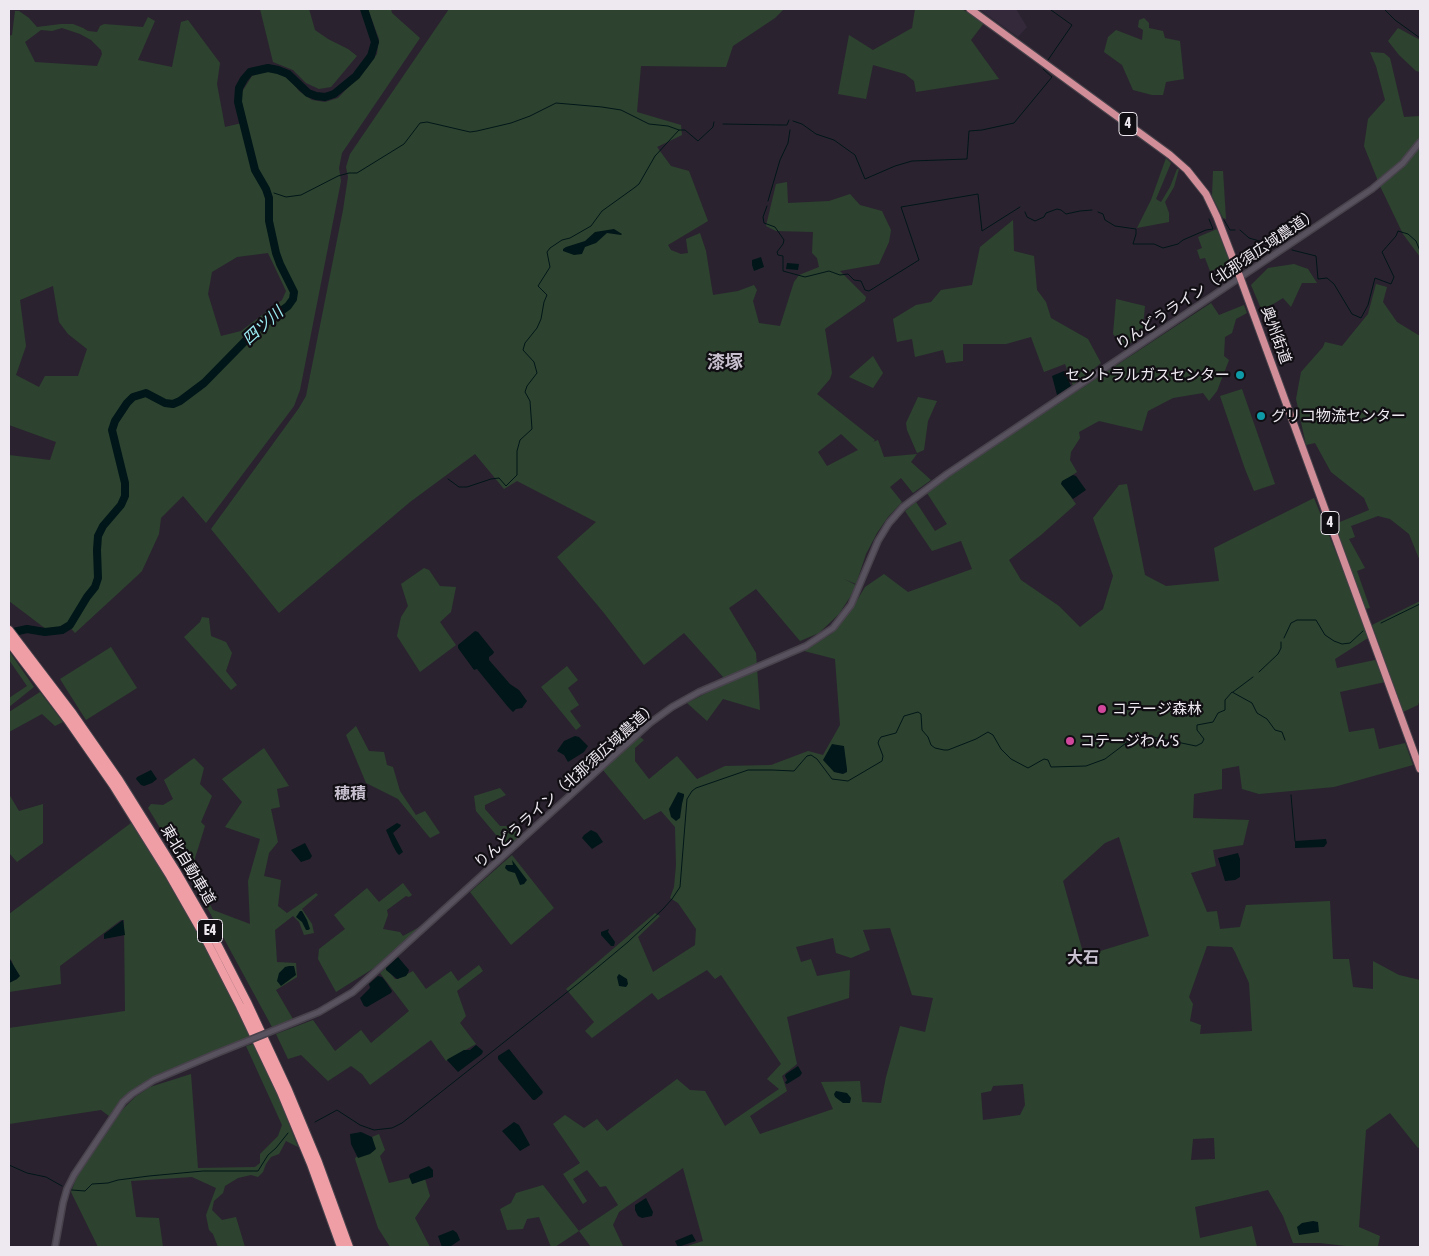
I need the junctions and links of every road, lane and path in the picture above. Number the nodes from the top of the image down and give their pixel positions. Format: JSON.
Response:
{"nodes":[{"id":1,"x":970,"y":9,"type":"edge"},
{"id":2,"x":1420,"y":142,"type":"edge"},
{"id":3,"x":1240,"y":277,"type":"junction"},
{"id":4,"x":9,"y":630,"type":"edge"},
{"id":5,"x":13,"y":644,"type":"edge"},
{"id":6,"x":1420,"y":769,"type":"edge"},
{"id":7,"x":55,"y":1247,"type":"edge"},
{"id":8,"x":341,"y":1247,"type":"edge"},
{"id":9,"x":349,"y":1247,"type":"edge"}],
"edges":[{"from":1,"to":3,"type":"highway","name":"奥州街道","number":"4"},
{"from":2,"to":3,"type":"street","name":"りんどうライン（北那須広域農道）"},
{"from":3,"to":6,"type":"highway","name":"奥州街道","number":"4"},
{"from":3,"to":7,"type":"street","name":"りんどうライン（北那須広域農道）","bridge":true},
{"from":4,"to":5,"type":"highway","name":"東北自動車道","number":"E4"},
{"from":5,"to":8,"type":"highway","name":"東北自動車道","number":"E4"},
{"from":5,"to":9,"type":"highway","name":"東北自動車道","number":"E4"}]}
